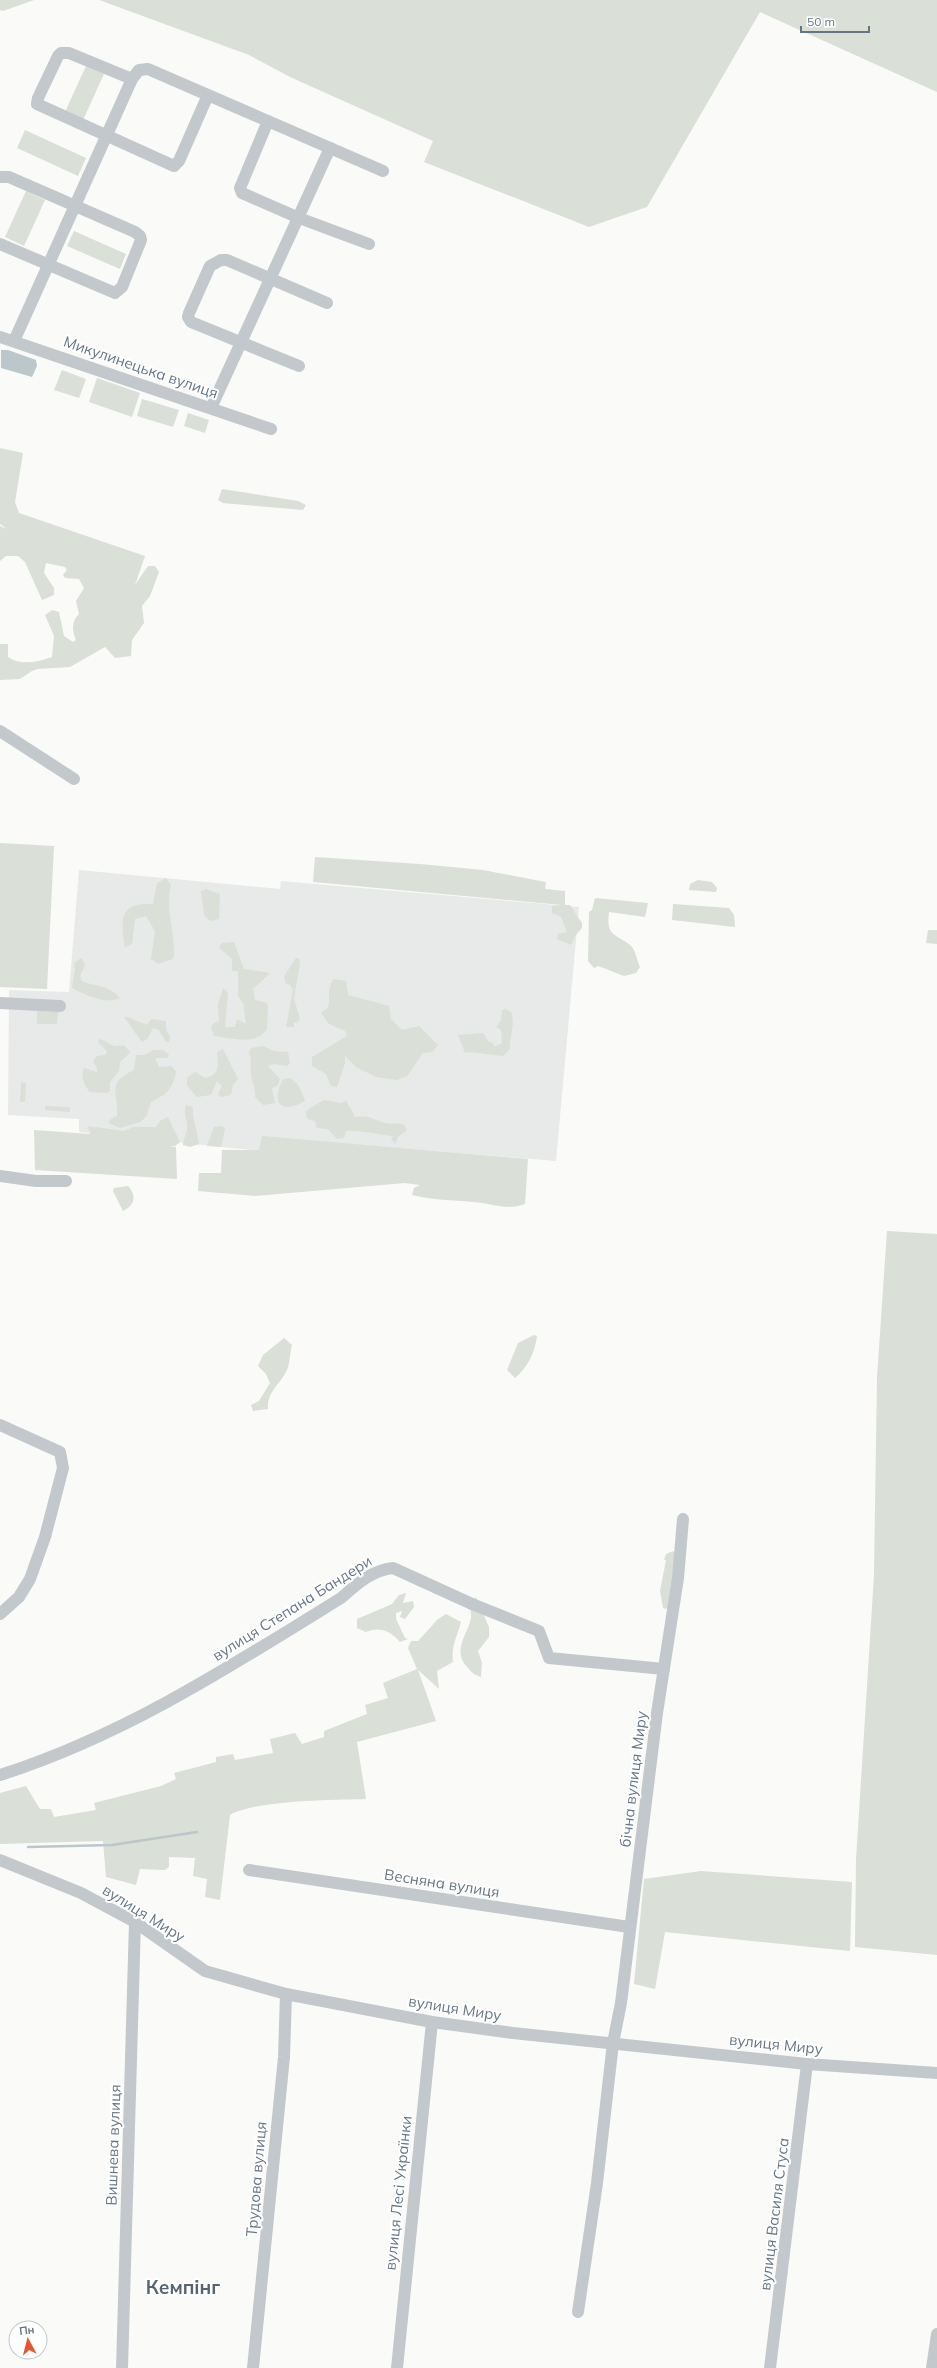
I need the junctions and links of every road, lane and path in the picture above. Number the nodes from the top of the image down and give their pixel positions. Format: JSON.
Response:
{"nodes":[{"id":1,"x":132,"y":79,"type":"junction"},
{"id":2,"x":208,"y":95,"type":"junction"},
{"id":3,"x":268,"y":121,"type":"junction"},
{"id":4,"x":107,"y":137,"type":"junction"},
{"id":5,"x":330,"y":148,"type":"junction"},
{"id":6,"x":383,"y":171,"type":"dead end"},
{"id":7,"x":0,"y":177,"type":"edge"},
{"id":8,"x":76,"y":206,"type":"junction"},
{"id":9,"x":299,"y":218,"type":"junction"},
{"id":10,"x":0,"y":244,"type":"edge"},
{"id":11,"x":369,"y":244,"type":"dead end"},
{"id":12,"x":49,"y":266,"type":"junction"},
{"id":13,"x":271,"y":279,"type":"junction"},
{"id":14,"x":327,"y":303,"type":"dead end"},
{"id":15,"x":0,"y":337,"type":"edge"},
{"id":16,"x":14,"y":341,"type":"junction"},
{"id":17,"x":241,"y":343,"type":"junction"},
{"id":18,"x":299,"y":366,"type":"dead end"},
{"id":19,"x":211,"y":408,"type":"junction"},
{"id":20,"x":271,"y":429,"type":"dead end"},
{"id":21,"x":0,"y":731,"type":"edge"},
{"id":22,"x":74,"y":779,"type":"dead end"},
{"id":23,"x":0,"y":1003,"type":"edge"},
{"id":24,"x":60,"y":1006,"type":"dead end"},
{"id":25,"x":0,"y":1176,"type":"edge"},
{"id":26,"x":66,"y":1181,"type":"dead end"},
{"id":27,"x":0,"y":1425,"type":"edge"},
{"id":28,"x":683,"y":1519,"type":"dead end"},
{"id":29,"x":0,"y":1614,"type":"edge"},
{"id":30,"x":664,"y":1669,"type":"junction"},
{"id":31,"x":0,"y":1775,"type":"edge"},
{"id":32,"x":0,"y":1860,"type":"edge"},
{"id":33,"x":249,"y":1870,"type":"dead end"},
{"id":34,"x":135,"y":1922,"type":"junction"},
{"id":35,"x":629,"y":1927,"type":"junction"},
{"id":36,"x":286,"y":1994,"type":"junction"},
{"id":37,"x":432,"y":2022,"type":"junction"},
{"id":38,"x":613,"y":2043,"type":"junction"},
{"id":39,"x":807,"y":2064,"type":"junction"},
{"id":40,"x":937,"y":2073,"type":"edge"},
{"id":41,"x":578,"y":2312,"type":"dead end"},
{"id":42,"x":937,"y":2334,"type":"edge"},
{"id":43,"x":122,"y":2368,"type":"edge"},
{"id":44,"x":253,"y":2368,"type":"edge"},
{"id":45,"x":397,"y":2368,"type":"edge"},
{"id":46,"x":770,"y":2368,"type":"edge"},
{"id":47,"x":932,"y":2368,"type":"edge"}],
"edges":[{"from":1,"to":2,"type":"street"},
{"from":1,"to":4,"type":"street"},
{"from":1,"to":4,"type":"street"},
{"from":2,"to":3,"type":"street"},
{"from":2,"to":4,"type":"street"},
{"from":3,"to":5,"type":"street"},
{"from":3,"to":9,"type":"street"},
{"from":4,"to":8,"type":"street"},
{"from":5,"to":6,"type":"street"},
{"from":5,"to":9,"type":"street"},
{"from":7,"to":8,"type":"street"},
{"from":8,"to":12,"type":"street"},
{"from":8,"to":12,"type":"street"},
{"from":9,"to":11,"type":"street"},
{"from":9,"to":13,"type":"street"},
{"from":10,"to":12,"type":"street"},
{"from":12,"to":16,"type":"street"},
{"from":13,"to":14,"type":"street"},
{"from":13,"to":17,"type":"street"},
{"from":13,"to":17,"type":"street"},
{"from":15,"to":16,"type":"street","name":"Микулинецька вулиця"},
{"from":16,"to":19,"type":"street","name":"Микулинецька вулиця"},
{"from":17,"to":18,"type":"street"},
{"from":17,"to":19,"type":"street"},
{"from":19,"to":20,"type":"street","name":"Микулинецька вулиця"},
{"from":21,"to":22,"type":"street"},
{"from":23,"to":24,"type":"street"},
{"from":25,"to":26,"type":"street"},
{"from":27,"to":29,"type":"street"},
{"from":28,"to":30,"type":"street","name":"бічна вулиця Миру"},
{"from":30,"to":31,"type":"street","name":"вулиця Степана Бандери"},
{"from":30,"to":35,"type":"street","name":"бічна вулиця Миру"},
{"from":32,"to":34,"type":"street","name":"вулиця Миру"},
{"from":33,"to":35,"type":"street","name":"Весняна вулиця"},
{"from":34,"to":36,"type":"street","name":"вулиця Миру"},
{"from":34,"to":43,"type":"street","name":"Вишнева вулиця"},
{"from":35,"to":38,"type":"street","name":"бічна вулиця Миру"},
{"from":36,"to":37,"type":"street","name":"вулиця Миру"},
{"from":36,"to":44,"type":"street","name":"Трудова вулиця"},
{"from":37,"to":38,"type":"street","name":"вулиця Миру"},
{"from":37,"to":45,"type":"street","name":"вулиця Лесі Українки"},
{"from":38,"to":39,"type":"street","name":"вулиця Миру"},
{"from":38,"to":41,"type":"street","name":"бічна вулиця Миру"},
{"from":39,"to":40,"type":"street","name":"вулиця Миру"},
{"from":39,"to":46,"type":"street","name":"вулиця Василя Стуса"},
{"from":42,"to":47,"type":"street"}]}
